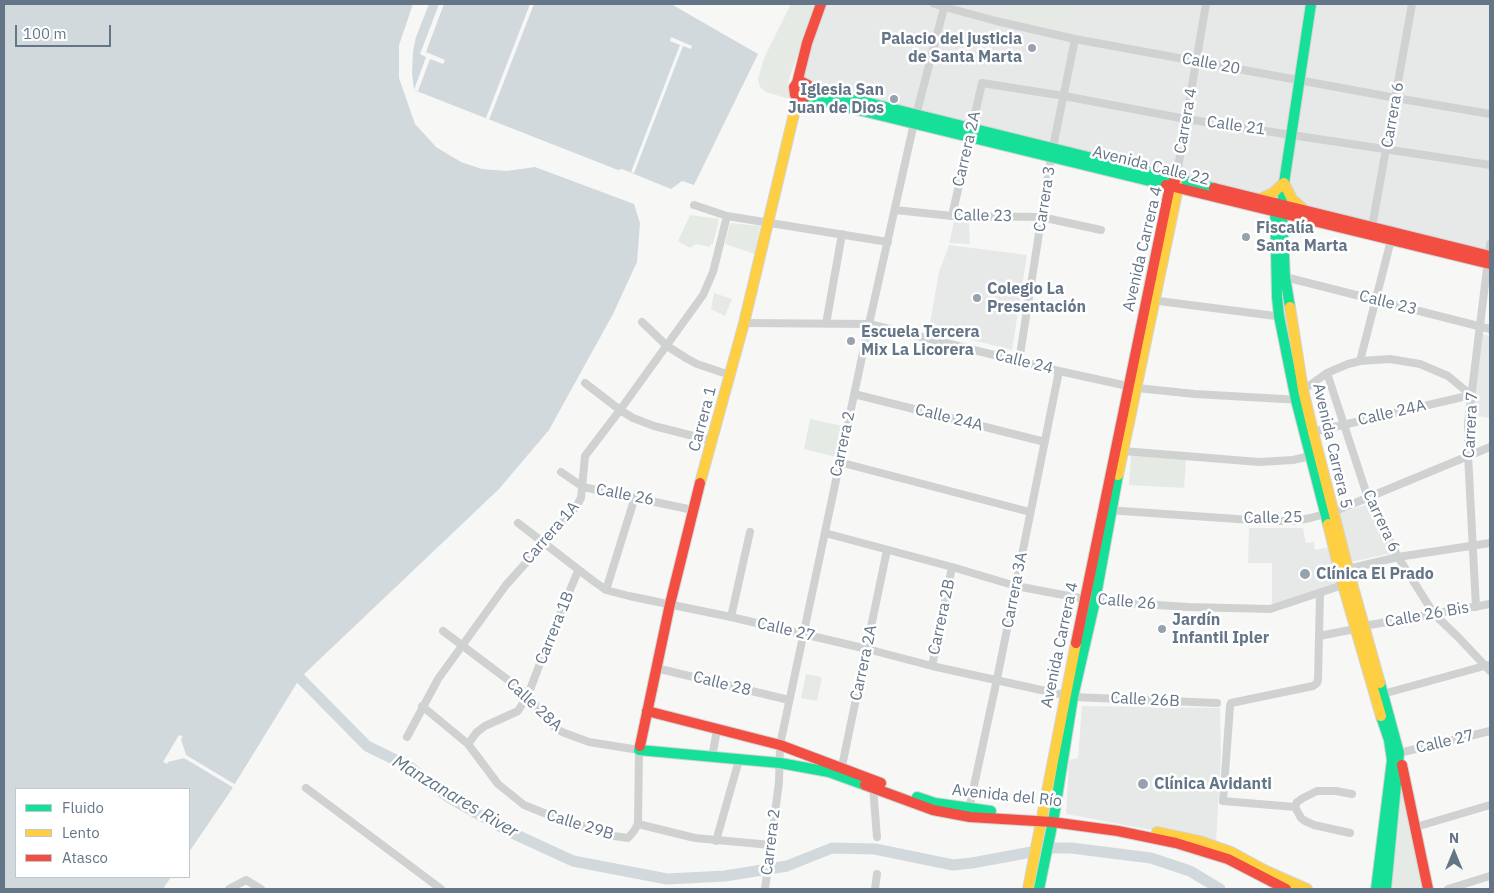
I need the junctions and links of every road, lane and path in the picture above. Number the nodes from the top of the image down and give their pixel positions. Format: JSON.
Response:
{"nodes":[{"id":1,"x":821,"y":4,"type":"edge"},
{"id":2,"x":934,"y":4,"type":"edge"},
{"id":3,"x":1206,"y":4,"type":"edge"},
{"id":4,"x":1311,"y":4,"type":"edge"},
{"id":5,"x":1412,"y":4,"type":"edge"},
{"id":6,"x":945,"y":5,"type":"edge"},
{"id":7,"x":1075,"y":39,"type":"junction"},
{"id":8,"x":1197,"y":61,"type":"junction"},
{"id":9,"x":1299,"y":80,"type":"junction"},
{"id":10,"x":982,"y":83,"type":"joint"},
{"id":11,"x":804,"y":94,"type":"junction"},
{"id":12,"x":1064,"y":96,"type":"junction"},
{"id":13,"x":1396,"y":98,"type":"junction"},
{"id":14,"x":1490,"y":114,"type":"edge"},
{"id":15,"x":915,"y":119,"type":"junction"},
{"id":16,"x":1186,"y":119,"type":"junction"},
{"id":17,"x":971,"y":133,"type":"junction"},
{"id":18,"x":1291,"y":134,"type":"junction"},
{"id":19,"x":1387,"y":148,"type":"junction"},
{"id":20,"x":1052,"y":153,"type":"junction"},
{"id":21,"x":1490,"y":165,"type":"edge"},
{"id":22,"x":1284,"y":183,"type":"junction"},
{"id":23,"x":1175,"y":184,"type":"junction"},
{"id":24,"x":1257,"y":203,"type":"junction"},
{"id":25,"x":694,"y":205,"type":"dead end"},
{"id":26,"x":1279,"y":208,"type":"junction"},
{"id":27,"x":895,"y":210,"type":"junction"},
{"id":28,"x":1303,"y":214,"type":"junction"},
{"id":29,"x":727,"y":216,"type":"junction"},
{"id":30,"x":952,"y":216,"type":"junction"},
{"id":31,"x":1042,"y":217,"type":"junction"},
{"id":32,"x":768,"y":223,"type":"junction"},
{"id":33,"x":1372,"y":226,"type":"junction"},
{"id":34,"x":1101,"y":230,"type":"dead end"},
{"id":35,"x":1279,"y":233,"type":"junction"},
{"id":36,"x":842,"y":234,"type":"junction"},
{"id":37,"x":1390,"y":240,"type":"junction"},
{"id":38,"x":888,"y":242,"type":"junction"},
{"id":39,"x":1490,"y":244,"type":"edge"},
{"id":40,"x":1489,"y":260,"type":"edge"},
{"id":41,"x":1285,"y":277,"type":"junction"},
{"id":42,"x":1151,"y":300,"type":"junction"},
{"id":43,"x":1375,"y":300,"type":"junction"},
{"id":44,"x":1279,"y":316,"type":"junction"},
{"id":45,"x":1291,"y":318,"type":"junction"},
{"id":46,"x":642,"y":322,"type":"dead end"},
{"id":47,"x":744,"y":323,"type":"junction"},
{"id":48,"x":826,"y":324,"type":"junction"},
{"id":49,"x":869,"y":324,"type":"junction"},
{"id":50,"x":1480,"y":327,"type":"junction"},
{"id":51,"x":1490,"y":330,"type":"edge"},
{"id":52,"x":667,"y":346,"type":"junction"},
{"id":53,"x":1019,"y":361,"type":"junction"},
{"id":54,"x":1360,"y":361,"type":"junction"},
{"id":55,"x":1059,"y":371,"type":"junction"},
{"id":56,"x":1327,"y":373,"type":"junction"},
{"id":57,"x":730,"y":375,"type":"junction"},
{"id":58,"x":585,"y":383,"type":"dead end"},
{"id":59,"x":1132,"y":387,"type":"junction"},
{"id":60,"x":854,"y":394,"type":"junction"},
{"id":61,"x":1471,"y":395,"type":"junction"},
{"id":62,"x":1301,"y":397,"type":"junction"},
{"id":63,"x":620,"y":410,"type":"junction"},
{"id":64,"x":1343,"y":424,"type":"junction"},
{"id":65,"x":1313,"y":432,"type":"junction"},
{"id":66,"x":713,"y":441,"type":"junction"},
{"id":67,"x":1045,"y":442,"type":"junction"},
{"id":68,"x":1490,"y":447,"type":"edge"},
{"id":69,"x":1123,"y":451,"type":"junction"},
{"id":70,"x":1468,"y":455,"type":"junction"},
{"id":71,"x":1310,"y":456,"type":"junction"},
{"id":72,"x":839,"y":462,"type":"junction"},
{"id":73,"x":561,"y":472,"type":"dead end"},
{"id":74,"x":582,"y":487,"type":"junction"},
{"id":75,"x":634,"y":497,"type":"junction"},
{"id":76,"x":1368,"y":498,"type":"junction"},
{"id":77,"x":693,"y":510,"type":"junction"},
{"id":78,"x":1107,"y":510,"type":"junction"},
{"id":79,"x":1030,"y":512,"type":"junction"},
{"id":80,"x":1329,"y":514,"type":"junction"},
{"id":81,"x":518,"y":523,"type":"dead end"},
{"id":82,"x":750,"y":532,"type":"dead end"},
{"id":83,"x":824,"y":533,"type":"junction"},
{"id":84,"x":544,"y":542,"type":"junction"},
{"id":85,"x":1490,"y":543,"type":"edge"},
{"id":86,"x":1473,"y":545,"type":"junction"},
{"id":87,"x":887,"y":550,"type":"junction"},
{"id":88,"x":1398,"y":557,"type":"junction"},
{"id":89,"x":952,"y":567,"type":"junction"},
{"id":90,"x":1348,"y":569,"type":"junction"},
{"id":91,"x":578,"y":571,"type":"junction"},
{"id":92,"x":1343,"y":585,"type":"junction"},
{"id":93,"x":1016,"y":586,"type":"junction"},
{"id":94,"x":606,"y":590,"type":"junction"},
{"id":95,"x":1320,"y":594,"type":"junction"},
{"id":96,"x":1090,"y":599,"type":"junction"},
{"id":97,"x":670,"y":604,"type":"junction"},
{"id":98,"x":1490,"y":604,"type":"edge"},
{"id":99,"x":1476,"y":607,"type":"junction"},
{"id":100,"x":1434,"y":614,"type":"junction"},
{"id":101,"x":731,"y":617,"type":"junction"},
{"id":102,"x":1360,"y":627,"type":"junction"},
{"id":103,"x":443,"y":631,"type":"dead end"},
{"id":104,"x":803,"y":634,"type":"junction"},
{"id":105,"x":1319,"y":636,"type":"junction"},
{"id":106,"x":462,"y":645,"type":"junction"},
{"id":107,"x":867,"y":649,"type":"junction"},
{"id":108,"x":932,"y":666,"type":"junction"},
{"id":109,"x":1489,"y":667,"type":"edge"},
{"id":110,"x":656,"y":668,"type":"junction"},
{"id":111,"x":997,"y":679,"type":"junction"},
{"id":112,"x":528,"y":695,"type":"junction"},
{"id":113,"x":1378,"y":695,"type":"junction"},
{"id":114,"x":1069,"y":696,"type":"junction"},
{"id":115,"x":789,"y":700,"type":"junction"},
{"id":116,"x":1217,"y":704,"type":"dead end"},
{"id":117,"x":422,"y":706,"type":"junction"},
{"id":118,"x":647,"y":712,"type":"junction"},
{"id":119,"x":717,"y":730,"type":"junction"},
{"id":120,"x":1490,"y":731,"type":"edge"},
{"id":121,"x":407,"y":737,"type":"dead end"},
{"id":122,"x":468,"y":744,"type":"junction"},
{"id":123,"x":780,"y":745,"type":"junction"},
{"id":124,"x":639,"y":750,"type":"junction"},
{"id":125,"x":1399,"y":753,"type":"junction"},
{"id":126,"x":712,"y":757,"type":"junction"},
{"id":127,"x":739,"y":760,"type":"junction"},
{"id":128,"x":780,"y":763,"type":"junction"},
{"id":129,"x":841,"y":771,"type":"junction"},
{"id":130,"x":873,"y":787,"type":"junction"},
{"id":131,"x":306,"y":788,"type":"dead end"},
{"id":132,"x":1352,"y":794,"type":"dead end"},
{"id":133,"x":1490,"y":804,"type":"edge"},
{"id":134,"x":1295,"y":807,"type":"junction"},
{"id":135,"x":969,"y":810,"type":"junction"},
{"id":136,"x":1042,"y":818,"type":"junction"},
{"id":137,"x":1053,"y":819,"type":"junction"},
{"id":138,"x":638,"y":824,"type":"junction"},
{"id":139,"x":1416,"y":827,"type":"junction"},
{"id":140,"x":1350,"y":833,"type":"dead end"},
{"id":141,"x":877,"y":837,"type":"dead end"},
{"id":142,"x":716,"y":841,"type":"junction"},
{"id":143,"x":771,"y":845,"type":"junction"},
{"id":144,"x":877,"y":874,"type":"dead end"},
{"id":145,"x":1490,"y":876,"type":"edge"},
{"id":146,"x":1028,"y":887,"type":"edge"},
{"id":147,"x":1040,"y":888,"type":"edge"},
{"id":148,"x":229,"y":889,"type":"edge"},
{"id":149,"x":262,"y":889,"type":"edge"},
{"id":150,"x":441,"y":889,"type":"edge"},
{"id":151,"x":765,"y":889,"type":"edge"},
{"id":152,"x":876,"y":889,"type":"edge"},
{"id":153,"x":1286,"y":889,"type":"edge"},
{"id":154,"x":1307,"y":889,"type":"edge"},
{"id":155,"x":1376,"y":889,"type":"edge"},
{"id":156,"x":1386,"y":889,"type":"edge"},
{"id":157,"x":1428,"y":889,"type":"edge"},
{"id":158,"x":1448,"y":889,"type":"edge"}],
"edges":[{"from":1,"to":11,"type":"street","name":"Carrera 1"},
{"from":2,"to":6,"type":"street","name":"Calle 20"},
{"from":3,"to":8,"type":"street","name":"Carrera 4"},
{"from":4,"to":9,"type":"street","name":"Avenida Carrera 5"},
{"from":5,"to":13,"type":"street","name":"Carrera 6"},
{"from":6,"to":7,"type":"street","name":"Calle 20"},
{"from":6,"to":15,"type":"street","name":"Carrera 2"},
{"from":7,"to":8,"type":"street","name":"Calle 20"},
{"from":7,"to":12,"type":"street","name":"Carrera 3"},
{"from":8,"to":9,"type":"street","name":"Calle 20"},
{"from":8,"to":16,"type":"street","name":"Carrera 4"},
{"from":9,"to":13,"type":"street","name":"Calle 20"},
{"from":9,"to":18,"type":"street","name":"Avenida Carrera 5"},
{"from":10,"to":12,"type":"street","name":"Calle 21"},
{"from":10,"to":17,"type":"street","name":"Carrera 2A"},
{"from":11,"to":15,"type":"street","name":"Avenida Calle 22"},
{"from":11,"to":32,"type":"street","name":"Carrera 1"},
{"from":12,"to":16,"type":"street","name":"Calle 21"},
{"from":12,"to":20,"type":"street","name":"Carrera 3"},
{"from":13,"to":14,"type":"street","name":"Calle 20"},
{"from":13,"to":19,"type":"street","name":"Carrera 6"},
{"from":15,"to":17,"type":"street","name":"Avenida Calle 22"},
{"from":15,"to":27,"type":"street","name":"Carrera 2"},
{"from":16,"to":18,"type":"street","name":"Calle 21"},
{"from":16,"to":23,"type":"street","name":"Carrera 4"},
{"from":17,"to":20,"type":"street","name":"Avenida Calle 22"},
{"from":17,"to":30,"type":"street","name":"Carrera 2A"},
{"from":18,"to":19,"type":"street","name":"Calle 21"},
{"from":18,"to":22,"type":"street","name":"Avenida Carrera 5"},
{"from":19,"to":21,"type":"street","name":"Calle 21"},
{"from":19,"to":33,"type":"street","name":"Carrera 6"},
{"from":20,"to":23,"type":"street","name":"Avenida Calle 22"},
{"from":20,"to":31,"type":"street","name":"Carrera 3"},
{"from":22,"to":24,"type":"street"},
{"from":22,"to":26,"type":"street","name":"Avenida Carrera 5"},
{"from":22,"to":28,"type":"street"},
{"from":23,"to":24,"type":"street","name":"Avenida Calle 22"},
{"from":23,"to":42,"type":"street","name":"Avenida Carrera 4"},
{"from":24,"to":26,"type":"street","name":"Avenida Calle 22"},
{"from":24,"to":35,"type":"street"},
{"from":25,"to":29,"type":"street"},
{"from":26,"to":28,"type":"street","name":"Avenida Calle 22"},
{"from":26,"to":35,"type":"street","name":"Avenida Carrera 5"},
{"from":27,"to":30,"type":"street","name":"Calle 23"},
{"from":27,"to":38,"type":"street","name":"Carrera 2"},
{"from":28,"to":33,"type":"street","name":"Avenida Calle 22"},
{"from":28,"to":35,"type":"street"},
{"from":28,"to":37,"type":"street","name":"Avenida Calle 22"},
{"from":29,"to":32,"type":"street"},
{"from":29,"to":52,"type":"street","name":"Carrera 1A"},
{"from":30,"to":31,"type":"street","name":"Calle 23"},
{"from":31,"to":34,"type":"street","name":"Calle 23"},
{"from":31,"to":53,"type":"street","name":"Carrera 3"},
{"from":32,"to":36,"type":"street"},
{"from":32,"to":47,"type":"street","name":"Carrera 1"},
{"from":33,"to":40,"type":"street","name":"Avenida Calle 22"},
{"from":35,"to":41,"type":"street","name":"Avenida Carrera 5"},
{"from":35,"to":44,"type":"street","name":"Avenida Carrera 5"},
{"from":36,"to":38,"type":"street"},
{"from":36,"to":48,"type":"street"},
{"from":37,"to":40,"type":"street","name":"Avenida Calle 22"},
{"from":37,"to":43,"type":"street"},
{"from":38,"to":49,"type":"street","name":"Carrera 2"},
{"from":39,"to":40,"type":"street","name":"Carrera 7"},
{"from":40,"to":50,"type":"street","name":"Carrera 7"},
{"from":41,"to":43,"type":"street","name":"Calle 23"},
{"from":41,"to":45,"type":"street","name":"Avenida Carrera 5"},
{"from":42,"to":44,"type":"street"},
{"from":42,"to":59,"type":"street","name":"Avenida Carrera 4"},
{"from":43,"to":50,"type":"street","name":"Calle 23"},
{"from":43,"to":54,"type":"street"},
{"from":44,"to":45,"type":"street"},
{"from":44,"to":62,"type":"street","name":"Avenida Carrera 5"},
{"from":45,"to":62,"type":"street","name":"Avenida Carrera 5"},
{"from":46,"to":52,"type":"street"},
{"from":47,"to":48,"type":"street","name":"Calle 24"},
{"from":47,"to":57,"type":"street","name":"Carrera 1"},
{"from":48,"to":49,"type":"street","name":"Calle 24"},
{"from":49,"to":53,"type":"street","name":"Calle 24"},
{"from":49,"to":60,"type":"street","name":"Carrera 2"},
{"from":50,"to":51,"type":"street","name":"Calle 23"},
{"from":50,"to":61,"type":"street","name":"Carrera 7"},
{"from":52,"to":57,"type":"street"},
{"from":52,"to":63,"type":"street","name":"Carrera 1A"},
{"from":53,"to":55,"type":"street","name":"Calle 24"},
{"from":54,"to":56,"type":"street"},
{"from":54,"to":61,"type":"street"},
{"from":55,"to":59,"type":"street","name":"Calle 24"},
{"from":55,"to":67,"type":"street","name":"Carrera 3A"},
{"from":56,"to":62,"type":"street"},
{"from":56,"to":64,"type":"street","name":"Carrera 6"},
{"from":57,"to":66,"type":"street","name":"Carrera 1"},
{"from":58,"to":63,"type":"street"},
{"from":59,"to":62,"type":"street","name":"Calle 24"},
{"from":59,"to":69,"type":"street","name":"Avenida Carrera 4"},
{"from":59,"to":78,"type":"street","name":"Avenida Carrera 4"},
{"from":60,"to":67,"type":"street","name":"Calle 24A"},
{"from":60,"to":72,"type":"street","name":"Carrera 2"},
{"from":61,"to":64,"type":"street","name":"Calle 24A"},
{"from":61,"to":70,"type":"street","name":"Carrera 7"},
{"from":62,"to":65,"type":"street","name":"Avenida Carrera 5"},
{"from":62,"to":71,"type":"street","name":"Avenida Carrera 5"},
{"from":63,"to":66,"type":"street"},
{"from":63,"to":74,"type":"street","name":"Carrera 1A"},
{"from":64,"to":65,"type":"street","name":"Calle 24A"},
{"from":64,"to":76,"type":"street","name":"Carrera 6"},
{"from":65,"to":80,"type":"street","name":"Avenida Carrera 5"},
{"from":66,"to":77,"type":"street","name":"Carrera 1"},
{"from":67,"to":79,"type":"street","name":"Carrera 3A"},
{"from":68,"to":70,"type":"street","name":"Calle 25"},
{"from":69,"to":71,"type":"street"},
{"from":69,"to":78,"type":"street","name":"Avenida Carrera 4"},
{"from":70,"to":76,"type":"street","name":"Calle 25"},
{"from":70,"to":86,"type":"street","name":"Carrera 7"},
{"from":71,"to":80,"type":"street","name":"Avenida Carrera 5"},
{"from":72,"to":79,"type":"street"},
{"from":72,"to":83,"type":"street","name":"Carrera 2"},
{"from":73,"to":74,"type":"street","name":"Calle 26"},
{"from":74,"to":75,"type":"street","name":"Calle 26"},
{"from":74,"to":84,"type":"street","name":"Carrera 1A"},
{"from":75,"to":77,"type":"street","name":"Calle 26"},
{"from":75,"to":94,"type":"street"},
{"from":76,"to":80,"type":"street","name":"Calle 25"},
{"from":76,"to":88,"type":"street","name":"Carrera 6"},
{"from":77,"to":97,"type":"street","name":"Carrera 1"},
{"from":78,"to":80,"type":"street","name":"Calle 25"},
{"from":78,"to":96,"type":"street","name":"Avenida Carrera 4"},
{"from":79,"to":93,"type":"street","name":"Carrera 3A"},
{"from":80,"to":90,"type":"street","name":"Avenida Carrera 5"},
{"from":80,"to":92,"type":"street","name":"Avenida Carrera 5"},
{"from":81,"to":84,"type":"street","name":"Calle 27"},
{"from":82,"to":101,"type":"street"},
{"from":83,"to":87,"type":"street","name":"Calle 26"},
{"from":83,"to":104,"type":"street","name":"Carrera 2"},
{"from":84,"to":91,"type":"street","name":"Calle 27"},
{"from":84,"to":106,"type":"street","name":"Carrera 1A"},
{"from":85,"to":86,"type":"street"},
{"from":86,"to":88,"type":"street"},
{"from":86,"to":99,"type":"street","name":"Carrera 7"},
{"from":87,"to":89,"type":"street","name":"Calle 26"},
{"from":87,"to":107,"type":"street","name":"Carrera 2A"},
{"from":88,"to":90,"type":"street"},
{"from":88,"to":100,"type":"street","name":"Carrera 6"},
{"from":89,"to":93,"type":"street","name":"Calle 26"},
{"from":89,"to":108,"type":"street","name":"Carrera 2B"},
{"from":90,"to":102,"type":"street","name":"Avenida Carrera 5"},
{"from":91,"to":94,"type":"street","name":"Calle 27"},
{"from":91,"to":112,"type":"street","name":"Carrera 1B"},
{"from":92,"to":95,"type":"street","name":"Calle 26"},
{"from":92,"to":102,"type":"street","name":"Avenida Carrera 5"},
{"from":93,"to":96,"type":"street","name":"Calle 26"},
{"from":93,"to":111,"type":"street","name":"Carrera 3A"},
{"from":94,"to":97,"type":"street","name":"Calle 27"},
{"from":95,"to":96,"type":"street","name":"Calle 26"},
{"from":95,"to":105,"type":"street"},
{"from":96,"to":114,"type":"street","name":"Avenida Carrera 4"},
{"from":97,"to":101,"type":"street","name":"Calle 27"},
{"from":97,"to":110,"type":"street","name":"Carrera 1"},
{"from":98,"to":99,"type":"street","name":"Calle 26 Bis"},
{"from":99,"to":100,"type":"street","name":"Calle 26 Bis"},
{"from":100,"to":102,"type":"street","name":"Calle 26 Bis"},
{"from":100,"to":109,"type":"street","name":"Carrera 6"},
{"from":101,"to":104,"type":"street","name":"Calle 27"},
{"from":102,"to":105,"type":"street","name":"Calle 26 Bis"},
{"from":102,"to":113,"type":"street","name":"Avenida Carrera 5"},
{"from":103,"to":106,"type":"street","name":"Calle 28A"},
{"from":104,"to":107,"type":"street","name":"Calle 27"},
{"from":104,"to":115,"type":"street","name":"Carrera 2"},
{"from":105,"to":134,"type":"street"},
{"from":106,"to":112,"type":"street","name":"Calle 28A"},
{"from":106,"to":117,"type":"street","name":"Carrera 1A"},
{"from":107,"to":108,"type":"street","name":"Calle 27"},
{"from":107,"to":129,"type":"street","name":"Carrera 2A"},
{"from":108,"to":111,"type":"street","name":"Calle 27"},
{"from":109,"to":113,"type":"street"},
{"from":110,"to":115,"type":"street","name":"Calle 28"},
{"from":110,"to":118,"type":"street","name":"Carrera 1"},
{"from":111,"to":114,"type":"street","name":"Calle 27"},
{"from":111,"to":135,"type":"street","name":"Carrera 3A"},
{"from":112,"to":122,"type":"street","name":"Carrera 1B"},
{"from":112,"to":124,"type":"street","name":"Calle 28A"},
{"from":113,"to":125,"type":"street","name":"Avenida Carrera 5"},
{"from":113,"to":155,"type":"street","name":"Avenida Carrera 5"},
{"from":114,"to":116,"type":"street","name":"Calle 26B"},
{"from":114,"to":136,"type":"street","name":"Avenida Carrera 4"},
{"from":114,"to":137,"type":"street","name":"Avenida Carrera 4"},
{"from":115,"to":123,"type":"street","name":"Carrera 2"},
{"from":117,"to":121,"type":"street","name":"Carrera 1A"},
{"from":117,"to":122,"type":"street","name":"Calle 29B"},
{"from":118,"to":119,"type":"street","name":"Avenida del Río"},
{"from":118,"to":124,"type":"street","name":"Carrera 1"},
{"from":119,"to":123,"type":"street","name":"Avenida del Río"},
{"from":119,"to":126,"type":"street"},
{"from":120,"to":125,"type":"street","name":"Calle 27"},
{"from":122,"to":138,"type":"street","name":"Calle 29B"},
{"from":123,"to":128,"type":"street","name":"Carrera 2"},
{"from":123,"to":129,"type":"street","name":"Avenida del Río"},
{"from":124,"to":126,"type":"street","name":"Avenida del Río"},
{"from":124,"to":138,"type":"street"},
{"from":125,"to":139,"type":"street"},
{"from":125,"to":156,"type":"street","name":"Avenida Carrera 5"},
{"from":126,"to":127,"type":"street","name":"Avenida del Río"},
{"from":127,"to":128,"type":"street","name":"Avenida del Río"},
{"from":127,"to":142,"type":"street"},
{"from":128,"to":129,"type":"street","name":"Avenida del Río"},
{"from":128,"to":143,"type":"street","name":"Carrera 2"},
{"from":129,"to":130,"type":"street","name":"Avenida del Río"},
{"from":129,"to":135,"type":"street","name":"Avenida del Río"},
{"from":130,"to":136,"type":"street","name":"Avenida del Río"},
{"from":130,"to":141,"type":"street"},
{"from":131,"to":150,"type":"street"},
{"from":132,"to":134,"type":"street"},
{"from":133,"to":139,"type":"street"},
{"from":134,"to":140,"type":"street"},
{"from":135,"to":136,"type":"street","name":"Avenida del Río"},
{"from":136,"to":137,"type":"street","name":"Avenida del Río"},
{"from":136,"to":146,"type":"street","name":"Avenida Carrera 4"},
{"from":137,"to":147,"type":"street","name":"Avenida Carrera 4"},
{"from":137,"to":153,"type":"street","name":"Avenida del Río"},
{"from":137,"to":154,"type":"street","name":"Avenida del Río"},
{"from":138,"to":142,"type":"street","name":"Calle 29B"},
{"from":139,"to":157,"type":"street"},
{"from":142,"to":143,"type":"street","name":"Calle 29B"},
{"from":143,"to":151,"type":"street","name":"Carrera 2"},
{"from":144,"to":152,"type":"street"},
{"from":145,"to":158,"type":"street"},
{"from":148,"to":149,"type":"street"}]}
